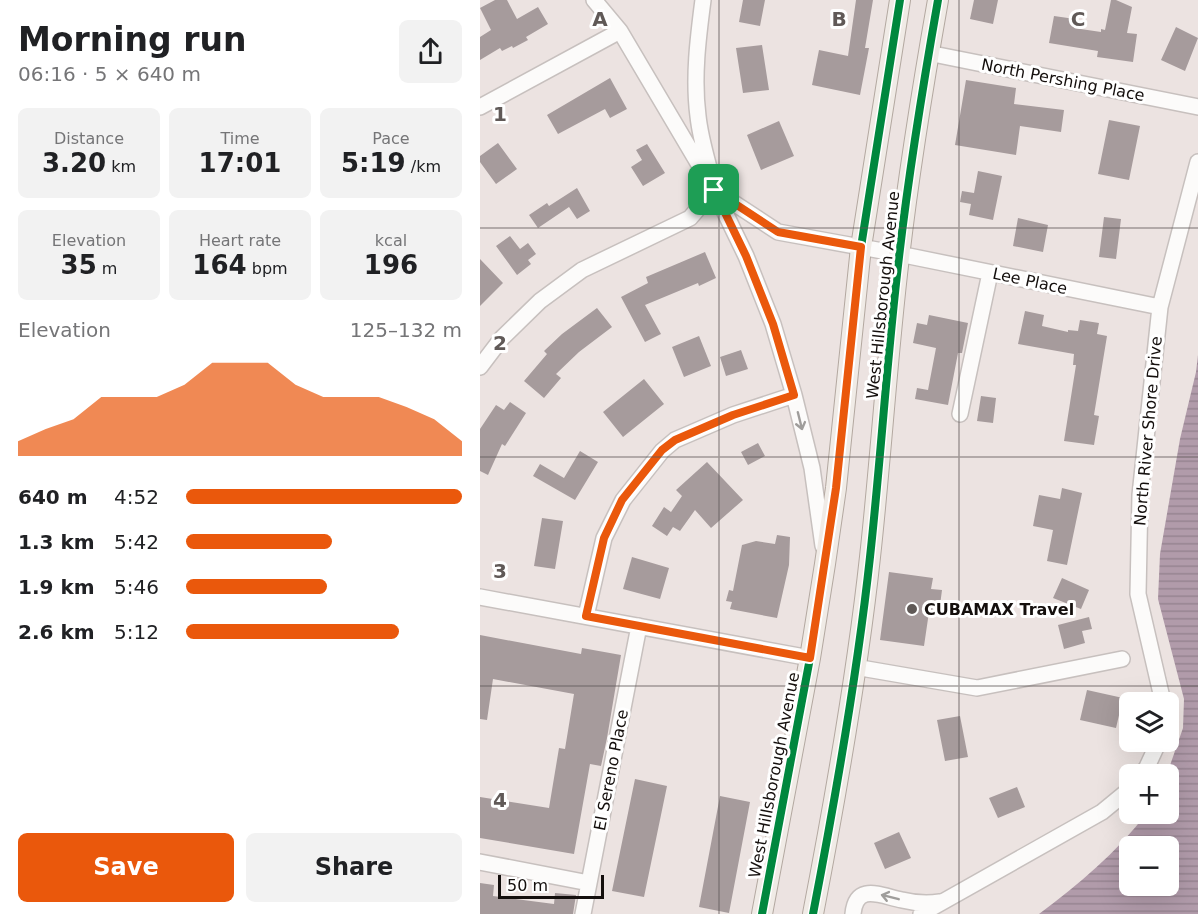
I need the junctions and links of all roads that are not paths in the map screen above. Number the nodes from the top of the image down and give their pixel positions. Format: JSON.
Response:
{"nodes":[{"id":1,"x":594,"y":0,"type":"edge"},
{"id":2,"x":703,"y":0,"type":"edge"},
{"id":3,"x":900,"y":0,"type":"edge"},
{"id":4,"x":938,"y":0,"type":"edge"},
{"id":5,"x":620,"y":31,"type":"junction"},
{"id":6,"x":928,"y":53,"type":"junction"},
{"id":7,"x":480,"y":107,"type":"edge"},
{"id":8,"x":1198,"y":107,"type":"edge"},
{"id":9,"x":1198,"y":162,"type":"edge"},
{"id":10,"x":714,"y":190,"type":"junction"},
{"id":11,"x":861,"y":247,"type":"junction"},
{"id":12,"x":899,"y":254,"type":"junction"},
{"id":13,"x":990,"y":273,"type":"junction"},
{"id":14,"x":1160,"y":307,"type":"junction"},
{"id":15,"x":480,"y":367,"type":"edge"},
{"id":16,"x":794,"y":395,"type":"junction"},
{"id":17,"x":960,"y":414,"type":"dead end"},
{"id":18,"x":825,"y":564,"type":"junction"},
{"id":19,"x":480,"y":597,"type":"edge"},
{"id":20,"x":586,"y":616,"type":"junction"},
{"id":21,"x":639,"y":626,"type":"junction"},
{"id":22,"x":810,"y":658,"type":"junction"},
{"id":23,"x":1122,"y":658,"type":"dead end"},
{"id":24,"x":855,"y":667,"type":"junction"},
{"id":25,"x":1161,"y":692,"type":"edge"},
{"id":26,"x":1119,"y":798,"type":"edge"},
{"id":27,"x":480,"y":862,"type":"edge"},
{"id":28,"x":589,"y":882,"type":"junction"},
{"id":29,"x":940,"y":903,"type":"junction"},
{"id":30,"x":583,"y":914,"type":"edge"},
{"id":31,"x":762,"y":914,"type":"edge"},
{"id":32,"x":813,"y":914,"type":"edge"},
{"id":33,"x":853,"y":914,"type":"edge"},
{"id":34,"x":921,"y":914,"type":"edge"}],
"edges":[{"from":1,"to":5,"type":"street"},
{"from":2,"to":10,"type":"street"},
{"from":3,"to":11,"type":"main road","name":"West Hillsborough Avenue"},
{"from":4,"to":6,"type":"main road","name":"West Hillsborough Avenue"},
{"from":5,"to":7,"type":"street"},
{"from":5,"to":10,"type":"street"},
{"from":6,"to":8,"type":"street","name":"North Pershing Place"},
{"from":6,"to":12,"type":"main road","name":"West Hillsborough Avenue"},
{"from":9,"to":14,"type":"street","name":"North River Shore Drive"},
{"from":10,"to":11,"type":"street","name":"Lee Place"},
{"from":10,"to":15,"type":"street"},
{"from":10,"to":16,"type":"street"},
{"from":11,"to":12,"type":"street","name":"Lee Place"},
{"from":11,"to":18,"type":"main road","name":"West Hillsborough Avenue"},
{"from":12,"to":13,"type":"street","name":"Lee Place"},
{"from":12,"to":24,"type":"main road","name":"West Hillsborough Avenue"},
{"from":13,"to":14,"type":"street","name":"Lee Place"},
{"from":13,"to":17,"type":"street"},
{"from":14,"to":25,"type":"street","name":"North River Shore Drive"},
{"from":16,"to":18,"type":"street","one_way":true},
{"from":16,"to":20,"type":"street"},
{"from":18,"to":22,"type":"main road","name":"West Hillsborough Avenue"},
{"from":19,"to":20,"type":"street"},
{"from":20,"to":21,"type":"street"},
{"from":21,"to":22,"type":"street"},
{"from":21,"to":28,"type":"street","name":"El Sereno Place"},
{"from":22,"to":31,"type":"main road","name":"West Hillsborough Avenue"},
{"from":23,"to":24,"type":"street"},
{"from":24,"to":32,"type":"main road","name":"West Hillsborough Avenue"},
{"from":26,"to":29,"type":"street"},
{"from":27,"to":28,"type":"street"},
{"from":28,"to":30,"type":"street","name":"El Sereno Place"},
{"from":29,"to":33,"type":"street","one_way":true},
{"from":29,"to":34,"type":"street"}]}
